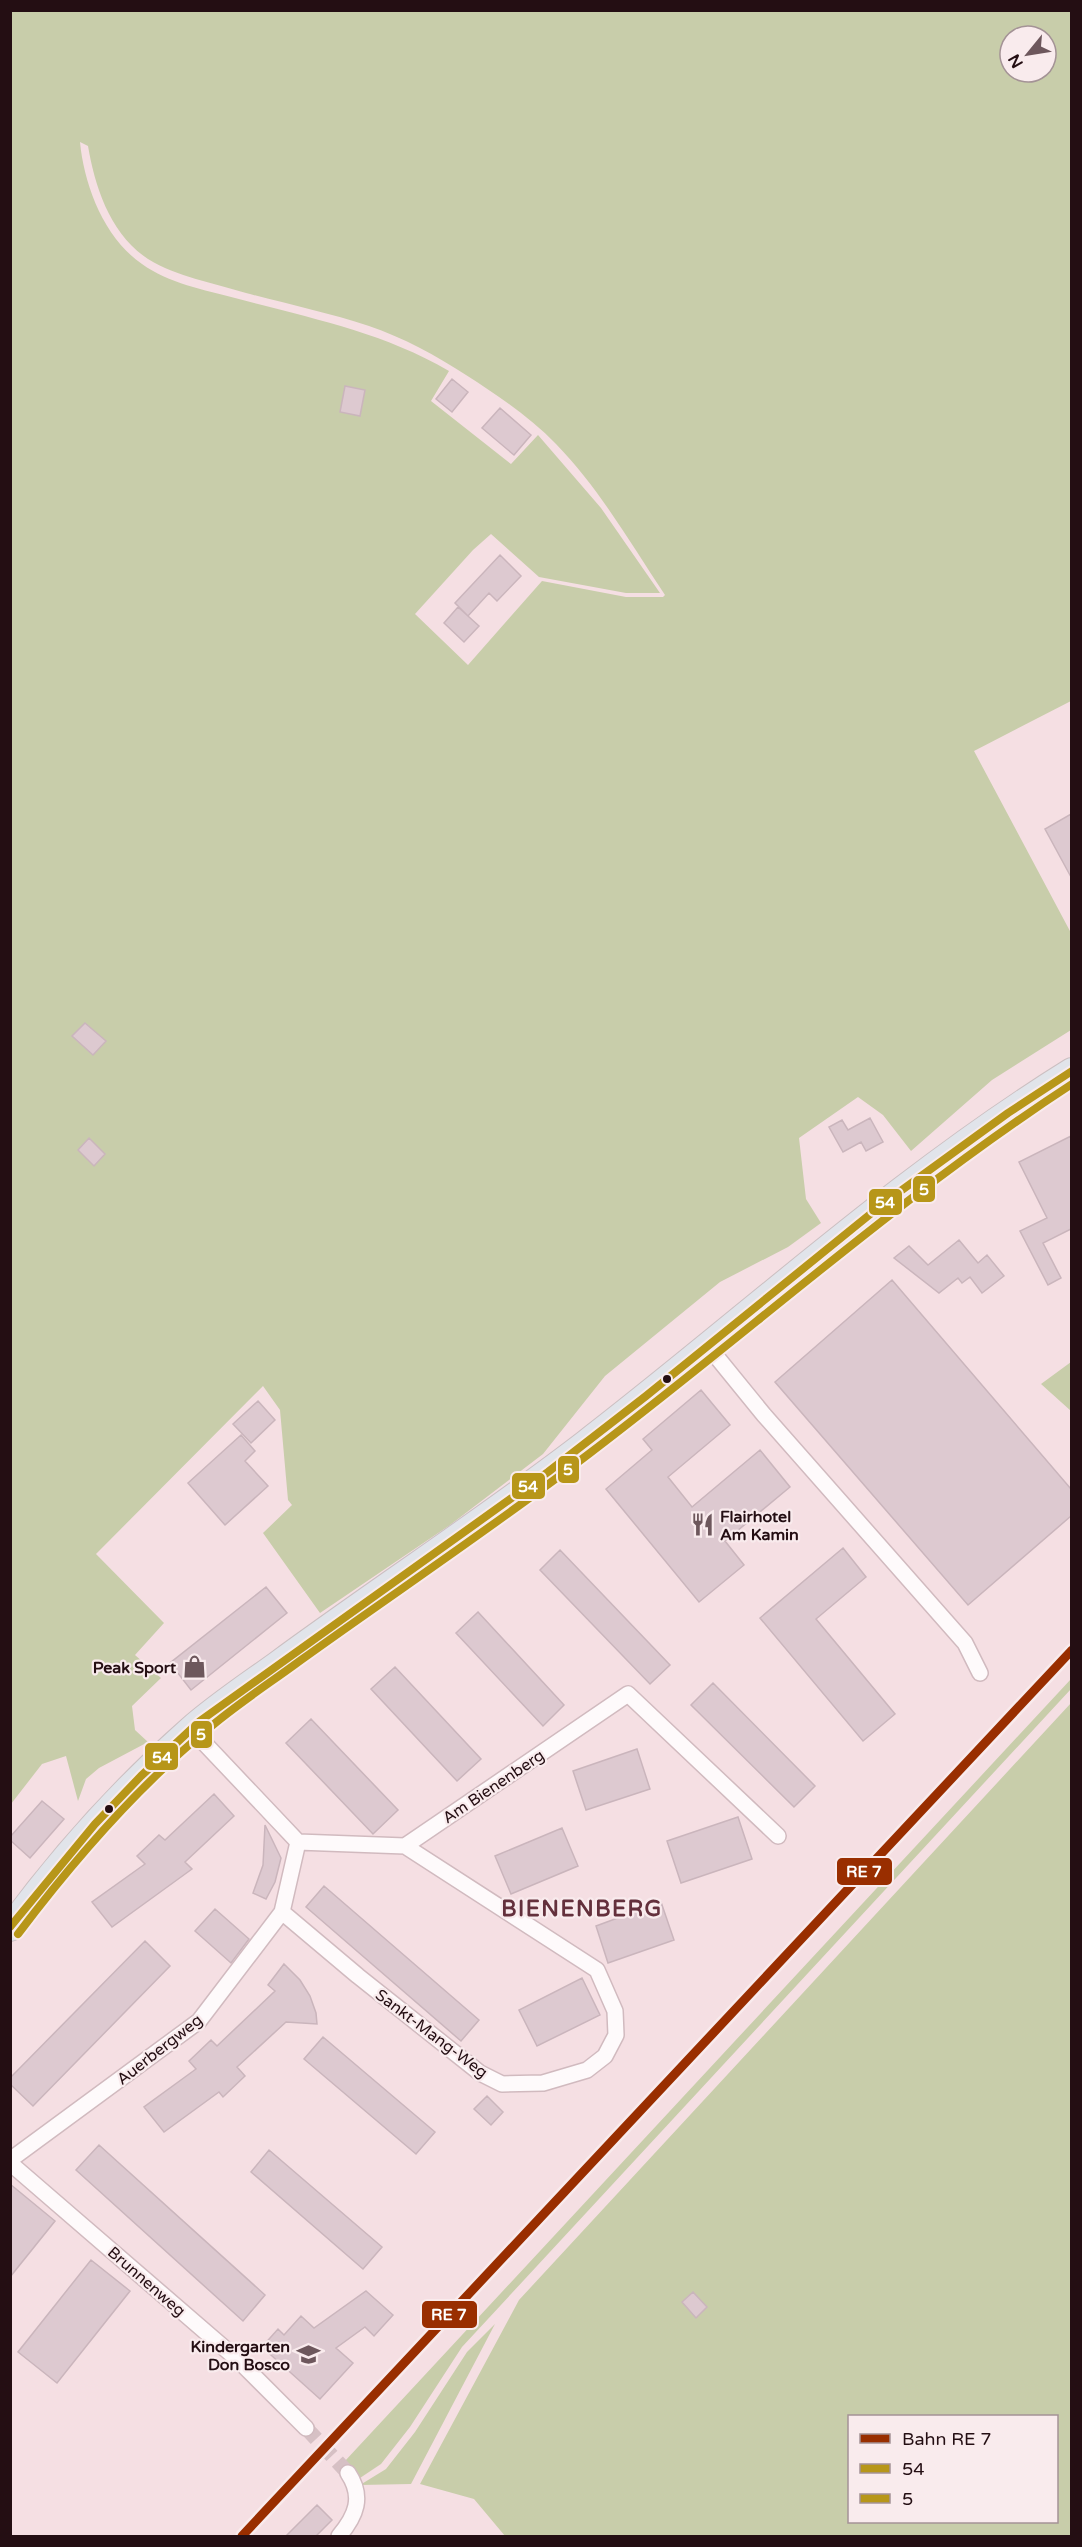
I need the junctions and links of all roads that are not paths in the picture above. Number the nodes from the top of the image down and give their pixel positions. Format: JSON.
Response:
{"nodes":[{"id":1,"x":1071,"y":1071,"type":"edge"},
{"id":2,"x":707,"y":1345,"type":"junction"},
{"id":3,"x":980,"y":1673,"type":"dead end"},
{"id":4,"x":191,"y":1729,"type":"junction"},
{"id":5,"x":778,"y":1836,"type":"dead end"},
{"id":6,"x":298,"y":1842,"type":"junction"},
{"id":7,"x":405,"y":1846,"type":"junction"},
{"id":8,"x":282,"y":1912,"type":"junction"},
{"id":9,"x":10,"y":1928,"type":"edge"},
{"id":10,"x":10,"y":2162,"type":"edge"},
{"id":11,"x":306,"y":2428,"type":"tunnel mouth"},
{"id":12,"x":348,"y":2473,"type":"tunnel mouth"},
{"id":13,"x":339,"y":2536,"type":"edge"}],
"edges":[{"from":1,"to":2,"type":"main road"},
{"from":2,"to":3,"type":"street"},
{"from":2,"to":4,"type":"main road"},
{"from":4,"to":6,"type":"street"},
{"from":4,"to":9,"type":"main road"},
{"from":5,"to":7,"type":"street","name":"Am Bienenberg"},
{"from":6,"to":7,"type":"street"},
{"from":6,"to":8,"type":"street","name":"Auerbergweg"},
{"from":7,"to":8,"type":"street","name":"Sankt-Mang-Weg"},
{"from":8,"to":10,"type":"street","name":"Auerbergweg"},
{"from":10,"to":11,"type":"street","name":"Brunnenweg"},
{"from":12,"to":13,"type":"street"}]}
